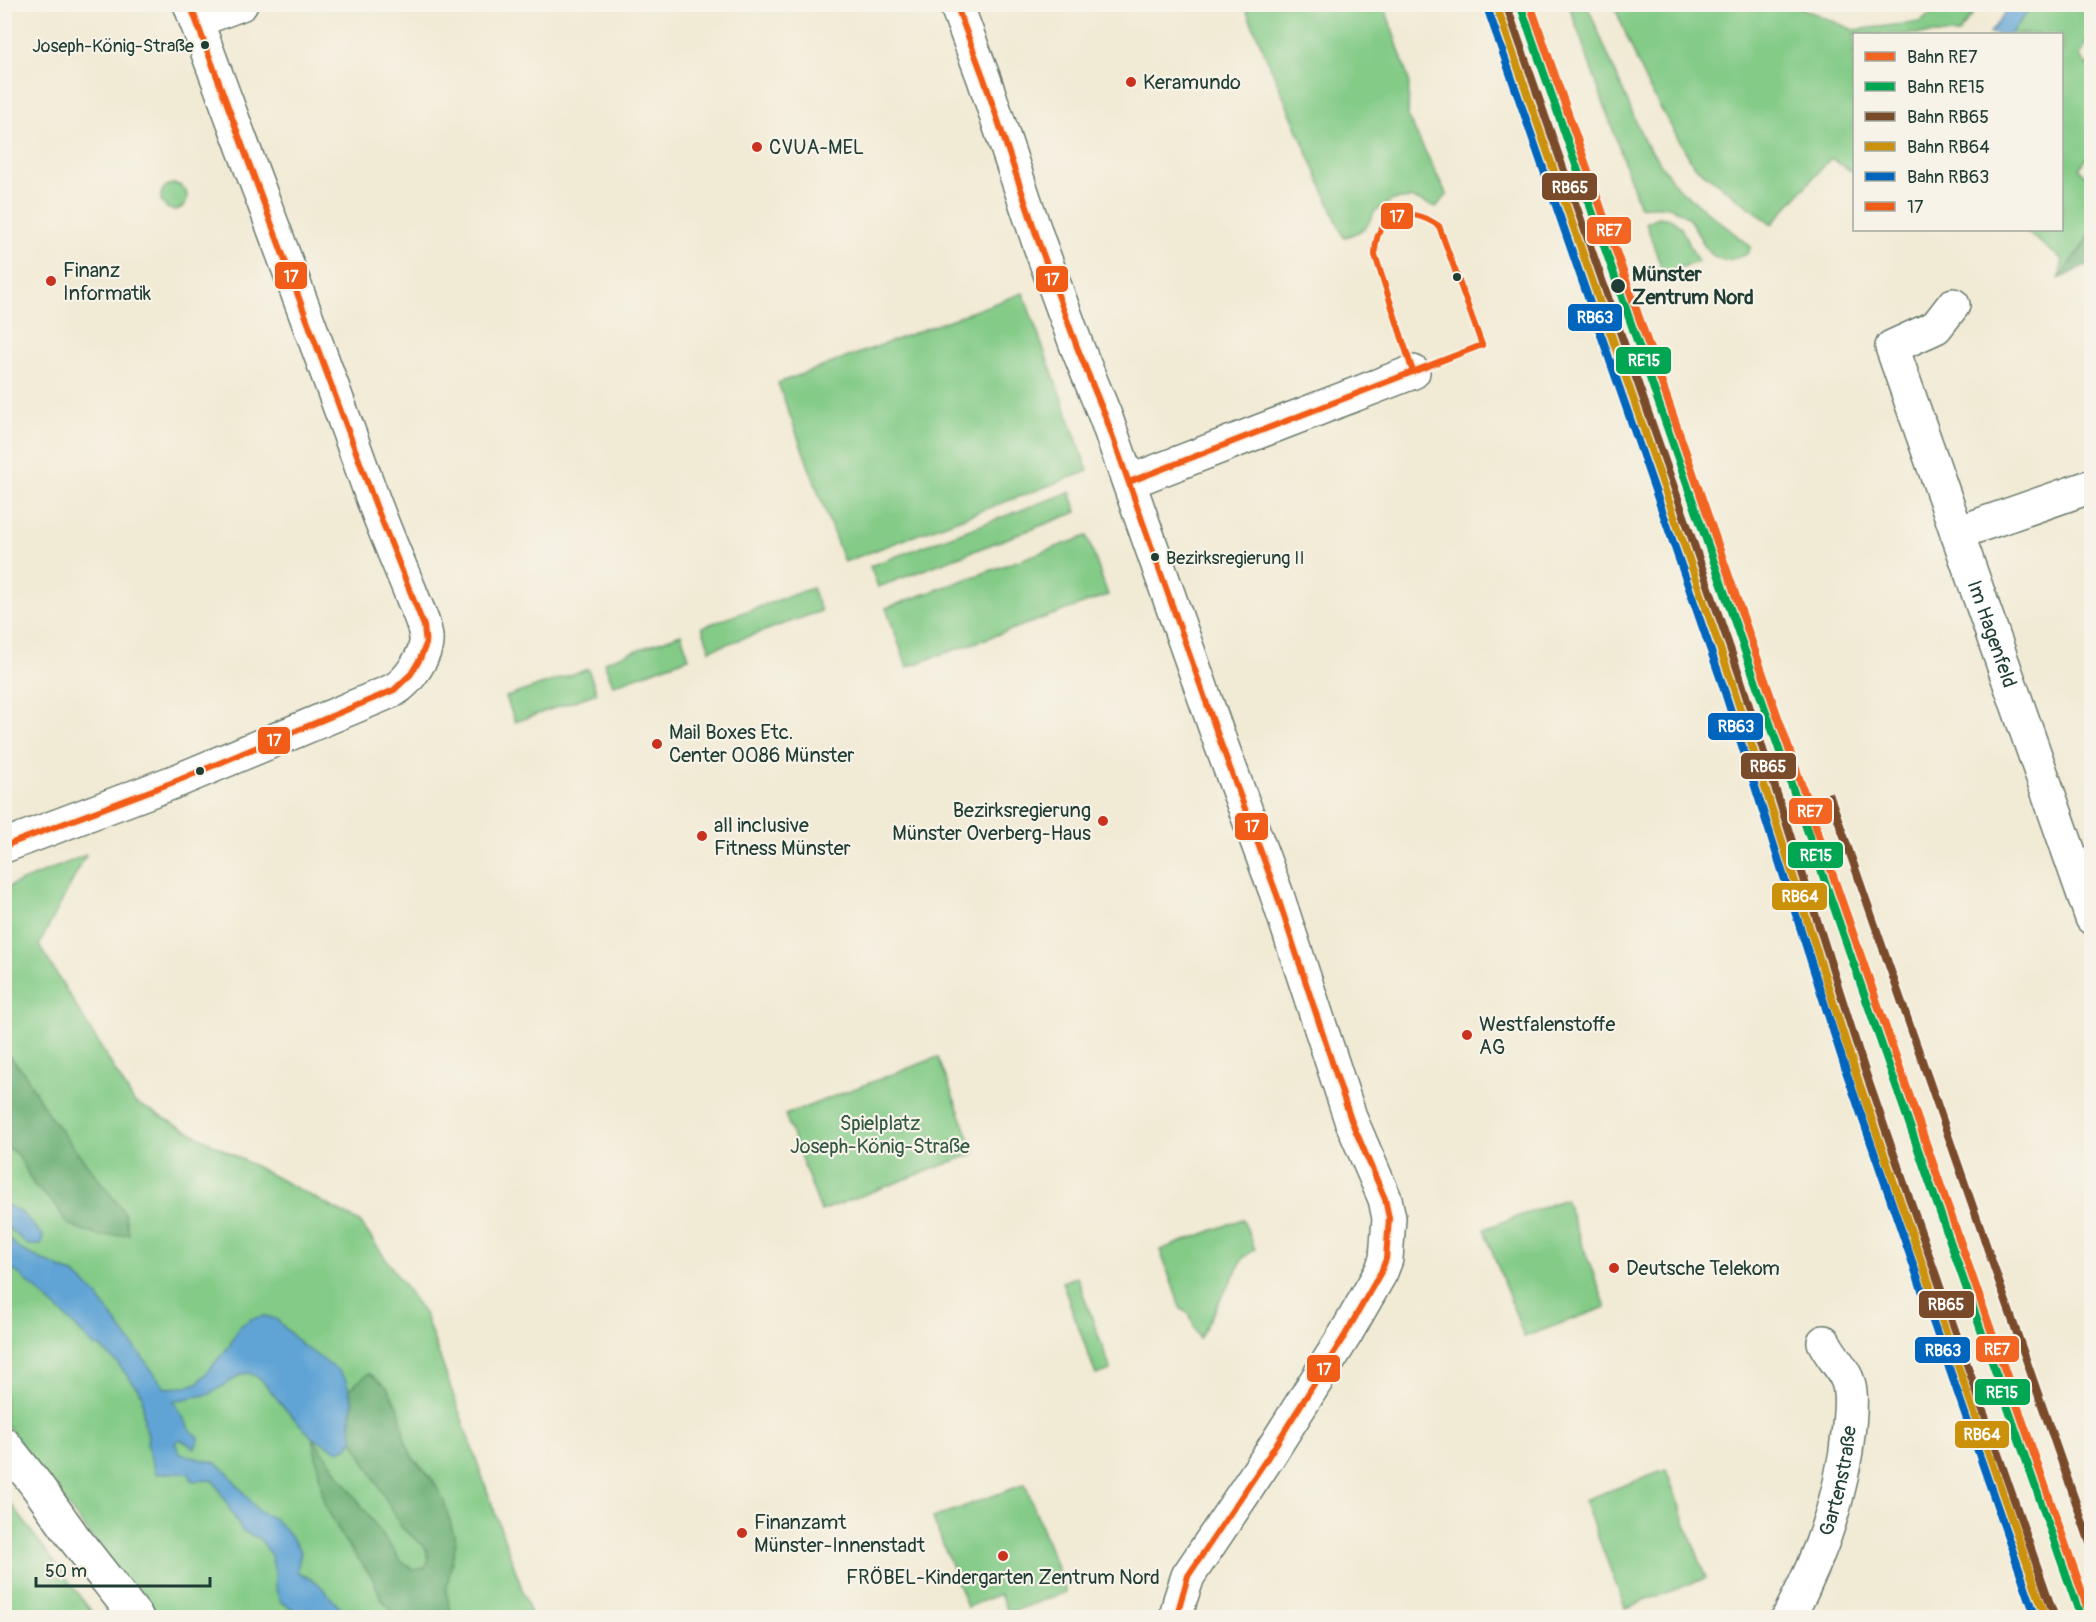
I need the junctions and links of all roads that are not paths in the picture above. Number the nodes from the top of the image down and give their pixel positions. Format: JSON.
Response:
{"nodes":[{"id":1,"x":241,"y":4,"type":"edge"},
{"id":2,"x":956,"y":4,"type":"edge"},
{"id":3,"x":193,"y":13,"type":"edge"},
{"id":4,"x":1953,"y":305,"type":"dead end"},
{"id":5,"x":1413,"y":372,"type":"dead end"},
{"id":6,"x":1129,"y":482,"type":"junction"},
{"id":7,"x":2091,"y":486,"type":"edge"},
{"id":8,"x":1957,"y":533,"type":"junction"},
{"id":9,"x":4,"y":846,"type":"edge"},
{"id":10,"x":2091,"y":918,"type":"edge"},
{"id":11,"x":1824,"y":1342,"type":"dead end"},
{"id":12,"x":4,"y":1444,"type":"edge"},
{"id":13,"x":137,"y":1617,"type":"edge"},
{"id":14,"x":1176,"y":1617,"type":"edge"},
{"id":15,"x":1788,"y":1617,"type":"edge"}],
"edges":[{"from":1,"to":3,"type":"street"},
{"from":2,"to":6,"type":"street"},
{"from":3,"to":9,"type":"street"},
{"from":4,"to":8,"type":"street","name":"Im Hagenfeld"},
{"from":5,"to":6,"type":"street"},
{"from":6,"to":14,"type":"street"},
{"from":7,"to":8,"type":"street"},
{"from":8,"to":10,"type":"street","name":"Im Hagenfeld"},
{"from":11,"to":15,"type":"street","name":"Gartenstraße"},
{"from":12,"to":13,"type":"street"}]}
